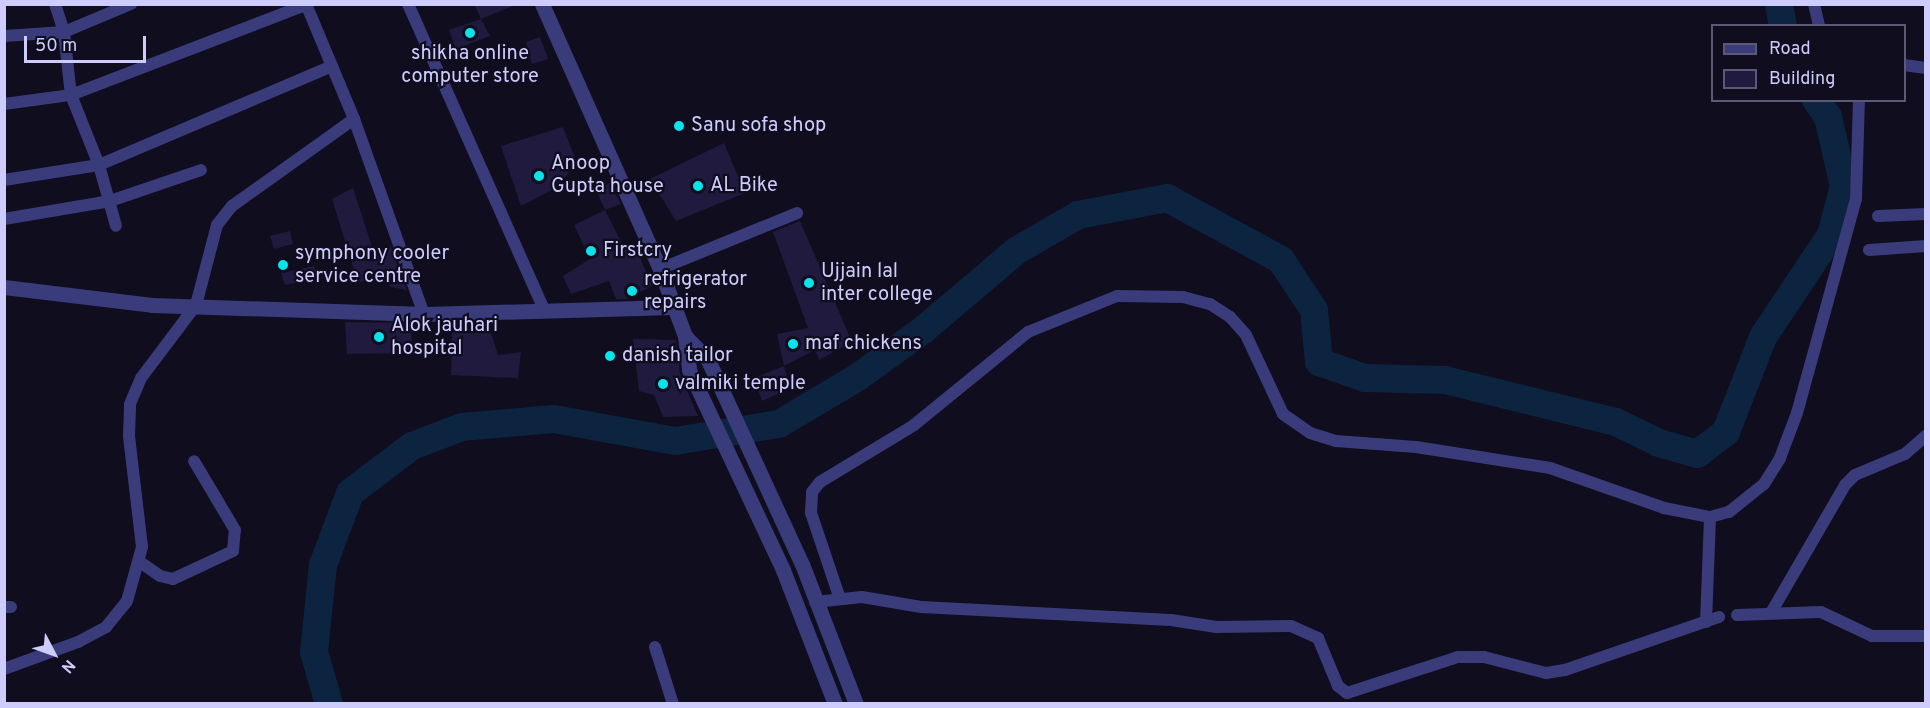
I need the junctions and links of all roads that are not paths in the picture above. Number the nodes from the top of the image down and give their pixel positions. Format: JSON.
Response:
{"nodes":[{"id":1,"x":55,"y":4,"type":"edge"},
{"id":2,"x":131,"y":4,"type":"edge"},
{"id":3,"x":408,"y":4,"type":"edge"},
{"id":4,"x":542,"y":4,"type":"edge"},
{"id":5,"x":1814,"y":4,"type":"edge"},
{"id":6,"x":306,"y":5,"type":"edge"},
{"id":7,"x":112,"y":8,"type":"edge"},
{"id":8,"x":1819,"y":24,"type":"edge"},
{"id":9,"x":64,"y":32,"type":"junction"},
{"id":10,"x":4,"y":36,"type":"edge"},
{"id":11,"x":1906,"y":65,"type":"edge"},
{"id":12,"x":332,"y":66,"type":"junction"},
{"id":13,"x":1926,"y":68,"type":"edge"},
{"id":14,"x":71,"y":95,"type":"junction"},
{"id":15,"x":1859,"y":102,"type":"edge"},
{"id":16,"x":4,"y":104,"type":"edge"},
{"id":17,"x":354,"y":119,"type":"junction"},
{"id":18,"x":99,"y":165,"type":"junction"},
{"id":19,"x":201,"y":170,"type":"dead end"},
{"id":20,"x":4,"y":180,"type":"edge"},
{"id":21,"x":110,"y":201,"type":"junction"},
{"id":22,"x":797,"y":213,"type":"dead end"},
{"id":23,"x":1926,"y":214,"type":"edge"},
{"id":24,"x":1878,"y":216,"type":"dead end"},
{"id":25,"x":4,"y":219,"type":"edge"},
{"id":26,"x":116,"y":226,"type":"dead end"},
{"id":27,"x":1926,"y":246,"type":"edge"},
{"id":28,"x":1869,"y":250,"type":"dead end"},
{"id":29,"x":660,"y":269,"type":"junction"},
{"id":30,"x":4,"y":287,"type":"edge"},
{"id":31,"x":196,"y":305,"type":"junction"},
{"id":32,"x":674,"y":307,"type":"junction"},
{"id":33,"x":544,"y":309,"type":"junction"},
{"id":34,"x":424,"y":314,"type":"junction"},
{"id":35,"x":685,"y":336,"type":"junction"},
{"id":36,"x":1926,"y":436,"type":"edge"},
{"id":37,"x":194,"y":461,"type":"dead end"},
{"id":38,"x":1710,"y":517,"type":"junction"},
{"id":39,"x":140,"y":561,"type":"junction"},
{"id":40,"x":839,"y":596,"type":"junction"},
{"id":41,"x":815,"y":602,"type":"junction"},
{"id":42,"x":1772,"y":611,"type":"junction"},
{"id":43,"x":1737,"y":615,"type":"dead end"},
{"id":44,"x":1719,"y":617,"type":"dead end"},
{"id":45,"x":1706,"y":622,"type":"junction"},
{"id":46,"x":1926,"y":636,"type":"edge"},
{"id":47,"x":655,"y":646,"type":"dead end"},
{"id":48,"x":4,"y":669,"type":"edge"},
{"id":49,"x":674,"y":704,"type":"edge"},
{"id":50,"x":835,"y":704,"type":"edge"},
{"id":51,"x":856,"y":704,"type":"edge"}],
"edges":[{"from":1,"to":9,"type":"street"},
{"from":2,"to":7,"type":"street"},
{"from":3,"to":33,"type":"street"},
{"from":4,"to":29,"type":"street"},
{"from":5,"to":8,"type":"street"},
{"from":6,"to":12,"type":"street"},
{"from":6,"to":14,"type":"street"},
{"from":7,"to":9,"type":"street"},
{"from":9,"to":10,"type":"street"},
{"from":9,"to":14,"type":"street"},
{"from":11,"to":13,"type":"street"},
{"from":12,"to":17,"type":"street"},
{"from":12,"to":18,"type":"street"},
{"from":14,"to":16,"type":"street"},
{"from":14,"to":18,"type":"street"},
{"from":15,"to":38,"type":"street"},
{"from":17,"to":31,"type":"street"},
{"from":17,"to":34,"type":"street"},
{"from":18,"to":20,"type":"street"},
{"from":18,"to":21,"type":"street"},
{"from":19,"to":21,"type":"street"},
{"from":21,"to":25,"type":"street"},
{"from":21,"to":26,"type":"street"},
{"from":22,"to":29,"type":"street"},
{"from":23,"to":24,"type":"street"},
{"from":27,"to":28,"type":"street"},
{"from":29,"to":32,"type":"street"},
{"from":30,"to":31,"type":"street"},
{"from":31,"to":34,"type":"street"},
{"from":31,"to":39,"type":"street"},
{"from":32,"to":33,"type":"street"},
{"from":32,"to":35,"type":"street"},
{"from":33,"to":34,"type":"street"},
{"from":35,"to":41,"type":"street"},
{"from":35,"to":50,"type":"street"},
{"from":36,"to":42,"type":"street"},
{"from":37,"to":39,"type":"street"},
{"from":38,"to":40,"type":"street"},
{"from":38,"to":45,"type":"street"},
{"from":39,"to":48,"type":"street"},
{"from":40,"to":41,"type":"street"},
{"from":40,"to":45,"type":"street"},
{"from":41,"to":51,"type":"street"},
{"from":42,"to":43,"type":"street"},
{"from":42,"to":46,"type":"street"},
{"from":44,"to":45,"type":"street"},
{"from":47,"to":49,"type":"street"}]}
